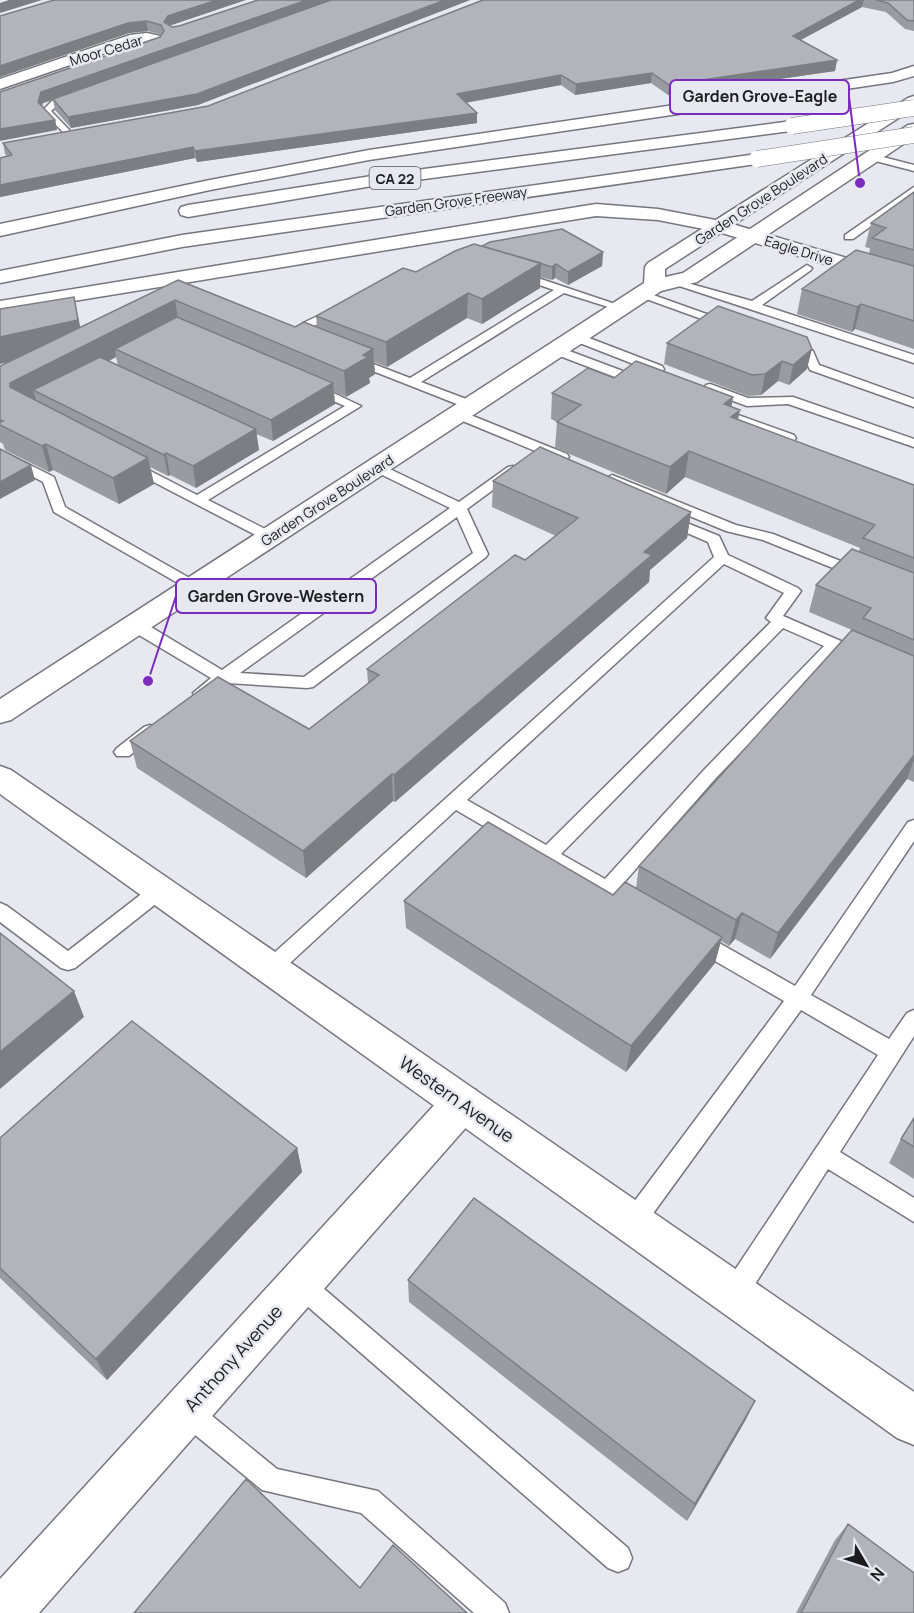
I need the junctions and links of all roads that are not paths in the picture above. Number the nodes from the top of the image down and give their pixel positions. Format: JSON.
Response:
{"nodes":[{"id":1,"x":914,"y":71,"type":"edge"},
{"id":2,"x":0,"y":84,"type":"edge"},
{"id":3,"x":88,"y":92,"type":"edge"},
{"id":4,"x":0,"y":95,"type":"edge"},
{"id":5,"x":914,"y":101,"type":"edge"},
{"id":6,"x":914,"y":108,"type":"edge"},
{"id":7,"x":914,"y":129,"type":"edge"},
{"id":8,"x":74,"y":134,"type":"joint"},
{"id":9,"x":914,"y":135,"type":"edge"},
{"id":10,"x":46,"y":140,"type":"edge"},
{"id":11,"x":871,"y":158,"type":"junction"},
{"id":12,"x":914,"y":168,"type":"edge"},
{"id":13,"x":914,"y":190,"type":"edge"},
{"id":14,"x":166,"y":214,"type":"dead end"},
{"id":15,"x":110,"y":225,"type":"dead end"},
{"id":16,"x":719,"y":226,"type":"junction"},
{"id":17,"x":0,"y":230,"type":"edge"},
{"id":18,"x":753,"y":236,"type":"junction"},
{"id":19,"x":849,"y":237,"type":"dead end"},
{"id":20,"x":0,"y":245,"type":"edge"},
{"id":21,"x":807,"y":268,"type":"dead end"},
{"id":22,"x":502,"y":270,"type":"edge"},
{"id":23,"x":0,"y":277,"type":"edge"},
{"id":24,"x":914,"y":285,"type":"edge"},
{"id":25,"x":656,"y":288,"type":"junction"},
{"id":26,"x":563,"y":289,"type":"junction"},
{"id":27,"x":753,"y":305,"type":"junction"},
{"id":28,"x":345,"y":306,"type":"edge"},
{"id":29,"x":0,"y":307,"type":"edge"},
{"id":30,"x":621,"y":308,"type":"junction"},
{"id":31,"x":742,"y":330,"type":"edge"},
{"id":32,"x":776,"y":342,"type":"edge"},
{"id":33,"x":566,"y":344,"type":"junction"},
{"id":34,"x":914,"y":359,"type":"edge"},
{"id":35,"x":673,"y":375,"type":"edge"},
{"id":36,"x":300,"y":382,"type":"edge"},
{"id":37,"x":411,"y":383,"type":"junction"},
{"id":38,"x":694,"y":383,"type":"edge"},
{"id":39,"x":657,"y":388,"type":"edge"},
{"id":40,"x":914,"y":403,"type":"edge"},
{"id":41,"x":702,"y":405,"type":"edge"},
{"id":42,"x":465,"y":410,"type":"junction"},
{"id":43,"x":802,"y":443,"type":"edge"},
{"id":44,"x":914,"y":443,"type":"edge"},
{"id":45,"x":0,"y":454,"type":"edge"},
{"id":46,"x":116,"y":458,"type":"edge"},
{"id":47,"x":527,"y":460,"type":"edge"},
{"id":48,"x":578,"y":464,"type":"edge"},
{"id":49,"x":377,"y":467,"type":"junction"},
{"id":50,"x":600,"y":473,"type":"edge"},
{"id":51,"x":604,"y":493,"type":"edge"},
{"id":52,"x":198,"y":501,"type":"junction"},
{"id":53,"x":459,"y":507,"type":"junction"},
{"id":54,"x":270,"y":537,"type":"junction"},
{"id":55,"x":722,"y":558,"type":"junction"},
{"id":56,"x":872,"y":579,"type":"edge"},
{"id":57,"x":195,"y":587,"type":"junction"},
{"id":58,"x":781,"y":621,"type":"junction"},
{"id":59,"x":135,"y":625,"type":"junction"},
{"id":60,"x":835,"y":645,"type":"junction"},
{"id":61,"x":855,"y":654,"type":"edge"},
{"id":62,"x":222,"y":677,"type":"junction"},
{"id":63,"x":186,"y":704,"type":"edge"},
{"id":64,"x":0,"y":713,"type":"edge"},
{"id":65,"x":159,"y":725,"type":"edge"},
{"id":66,"x":123,"y":752,"type":"dead end"},
{"id":67,"x":0,"y":778,"type":"edge"},
{"id":68,"x":454,"y":801,"type":"junction"},
{"id":69,"x":914,"y":827,"type":"edge"},
{"id":70,"x":548,"y":855,"type":"junction"},
{"id":71,"x":607,"y":889,"type":"junction"},
{"id":72,"x":160,"y":890,"type":"junction"},
{"id":73,"x":0,"y":910,"type":"edge"},
{"id":74,"x":647,"y":912,"type":"edge"},
{"id":75,"x":677,"y":929,"type":"edge"},
{"id":76,"x":271,"y":969,"type":"junction"},
{"id":77,"x":798,"y":998,"type":"junction"},
{"id":78,"x":914,"y":1019,"type":"edge"},
{"id":79,"x":892,"y":1052,"type":"junction"},
{"id":80,"x":462,"y":1103,"type":"junction"},
{"id":81,"x":825,"y":1155,"type":"junction"},
{"id":82,"x":914,"y":1211,"type":"edge"},
{"id":83,"x":633,"y":1222,"type":"junction"},
{"id":84,"x":300,"y":1284,"type":"junction"},
{"id":85,"x":734,"y":1294,"type":"junction"},
{"id":86,"x":186,"y":1411,"type":"junction"},
{"id":87,"x":914,"y":1421,"type":"edge"},
{"id":88,"x":618,"y":1558,"type":"dead end"},
{"id":89,"x":4,"y":1613,"type":"edge"},
{"id":90,"x":495,"y":1613,"type":"edge"}],
"edges":[{"from":1,"to":17,"type":"main road"},
{"from":2,"to":4,"type":"main road","name":"Moor Cedar"},
{"from":3,"to":8,"type":"lane"},
{"from":5,"to":16,"type":"main road","name":"Garden Grove Boulevard"},
{"from":6,"to":14,"type":"main road","name":"Garden Grove Freeway","number":"CA 22","bridge":true},
{"from":7,"to":11,"type":"main road","name":"Garden Grove Boulevard"},
{"from":8,"to":10,"type":"main road"},
{"from":9,"to":23,"type":"main road","name":"Garden Grove Freeway","number":"CA 22","bridge":true},
{"from":11,"to":12,"type":"lane"},
{"from":11,"to":18,"type":"main road","name":"Garden Grove Boulevard"},
{"from":13,"to":19,"type":"lane"},
{"from":15,"to":20,"type":"main road"},
{"from":16,"to":18,"type":"main road","name":"Eagle Drive"},
{"from":16,"to":25,"type":"main road","name":"Garden Grove Boulevard"},
{"from":16,"to":29,"type":"main road","name":"Eagle Drive"},
{"from":18,"to":24,"type":"main road","name":"Eagle Drive"},
{"from":18,"to":25,"type":"main road","name":"Garden Grove Boulevard"},
{"from":21,"to":27,"type":"lane"},
{"from":22,"to":26,"type":"lane"},
{"from":25,"to":27,"type":"lane"},
{"from":25,"to":30,"type":"main road","name":"Garden Grove Boulevard"},
{"from":25,"to":31,"type":"lane"},
{"from":26,"to":30,"type":"lane"},
{"from":26,"to":37,"type":"lane"},
{"from":27,"to":34,"type":"lane"},
{"from":28,"to":37,"type":"lane"},
{"from":30,"to":33,"type":"main road","name":"Garden Grove Boulevard"},
{"from":32,"to":40,"type":"lane"},
{"from":33,"to":35,"type":"lane"},
{"from":33,"to":39,"type":"lane"},
{"from":33,"to":42,"type":"main road","name":"Garden Grove Boulevard"},
{"from":36,"to":52,"type":"lane"},
{"from":37,"to":42,"type":"lane"},
{"from":38,"to":44,"type":"lane"},
{"from":41,"to":43,"type":"lane"},
{"from":42,"to":48,"type":"lane"},
{"from":42,"to":49,"type":"main road","name":"Garden Grove Boulevard"},
{"from":45,"to":57,"type":"lane"},
{"from":46,"to":52,"type":"lane"},
{"from":47,"to":53,"type":"lane"},
{"from":49,"to":53,"type":"lane"},
{"from":49,"to":54,"type":"main road","name":"Garden Grove Boulevard"},
{"from":50,"to":56,"type":"lane"},
{"from":51,"to":55,"type":"lane"},
{"from":52,"to":54,"type":"lane"},
{"from":53,"to":62,"type":"lane"},
{"from":53,"to":62,"type":"lane"},
{"from":54,"to":57,"type":"main road","name":"Garden Grove Boulevard"},
{"from":55,"to":58,"type":"lane"},
{"from":55,"to":68,"type":"lane"},
{"from":57,"to":59,"type":"main road","name":"Garden Grove Boulevard"},
{"from":58,"to":60,"type":"lane"},
{"from":58,"to":70,"type":"lane"},
{"from":59,"to":62,"type":"lane"},
{"from":59,"to":64,"type":"main road","name":"Garden Grove Boulevard"},
{"from":60,"to":61,"type":"lane"},
{"from":60,"to":71,"type":"lane"},
{"from":62,"to":63,"type":"lane"},
{"from":65,"to":66,"type":"lane"},
{"from":67,"to":72,"type":"main road","name":"Western Avenue"},
{"from":68,"to":70,"type":"lane"},
{"from":68,"to":76,"type":"lane"},
{"from":69,"to":77,"type":"lane"},
{"from":70,"to":71,"type":"lane"},
{"from":71,"to":74,"type":"lane"},
{"from":72,"to":73,"type":"lane"},
{"from":72,"to":76,"type":"main road","name":"Western Avenue"},
{"from":75,"to":77,"type":"lane"},
{"from":76,"to":80,"type":"main road","name":"Western Avenue"},
{"from":77,"to":79,"type":"lane"},
{"from":77,"to":83,"type":"lane"},
{"from":78,"to":79,"type":"lane"},
{"from":79,"to":81,"type":"lane"},
{"from":80,"to":83,"type":"main road","name":"Western Avenue"},
{"from":80,"to":84,"type":"main road","name":"Anthony Avenue"},
{"from":81,"to":82,"type":"lane"},
{"from":81,"to":85,"type":"lane"},
{"from":83,"to":85,"type":"main road","name":"Western Avenue"},
{"from":84,"to":86,"type":"main road","name":"Anthony Avenue"},
{"from":84,"to":88,"type":"lane"},
{"from":85,"to":87,"type":"main road","name":"Western Avenue"},
{"from":86,"to":89,"type":"main road","name":"Anthony Avenue"},
{"from":86,"to":90,"type":"lane"}]}
